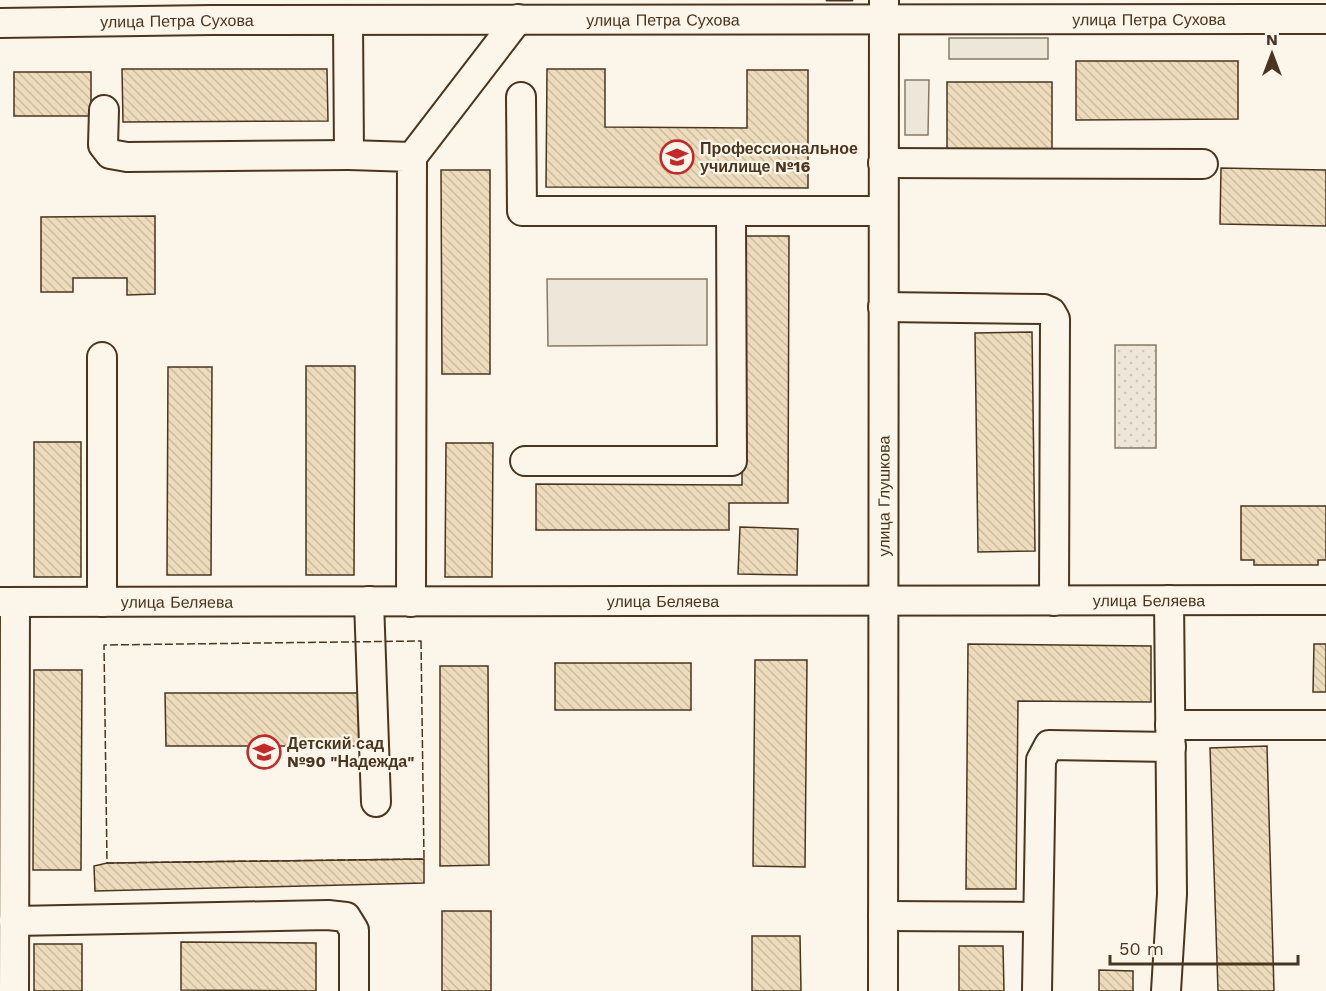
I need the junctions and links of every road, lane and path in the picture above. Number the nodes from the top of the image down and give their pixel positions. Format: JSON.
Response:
{"nodes":[{"id":1,"x":706,"y":9,"type":"edge"},
{"id":2,"x":884,"y":9,"type":"edge"},
{"id":3,"x":211,"y":10,"type":"edge"},
{"id":4,"x":1048,"y":10,"type":"edge"},
{"id":5,"x":518,"y":19,"type":"junction"},
{"id":6,"x":1326,"y":19,"type":"edge"},
{"id":7,"x":348,"y":21,"type":"junction"},
{"id":8,"x":0,"y":23,"type":"edge"},
{"id":9,"x":521,"y":97,"type":"dead end"},
{"id":10,"x":104,"y":110,"type":"dead end"},
{"id":11,"x":349,"y":155,"type":"junction"},
{"id":12,"x":412,"y":157,"type":"junction"},
{"id":13,"x":883,"y":163,"type":"junction"},
{"id":14,"x":1203,"y":164,"type":"dead end"},
{"id":15,"x":731,"y":211,"type":"junction"},
{"id":16,"x":883,"y":211,"type":"junction"},
{"id":17,"x":883,"y":308,"type":"junction"},
{"id":18,"x":102,"y":357,"type":"dead end"},
{"id":19,"x":525,"y":461,"type":"dead end"},
{"id":20,"x":1169,"y":600,"type":"junction"},
{"id":21,"x":1326,"y":600,"type":"edge"},
{"id":22,"x":883,"y":601,"type":"junction"},
{"id":23,"x":1054,"y":601,"type":"junction"},
{"id":24,"x":7,"y":602,"type":"edge"},
{"id":25,"x":102,"y":602,"type":"junction"},
{"id":26,"x":369,"y":602,"type":"junction"},
{"id":27,"x":411,"y":602,"type":"junction"},
{"id":28,"x":1326,"y":725,"type":"edge"},
{"id":29,"x":7,"y":736,"type":"edge"},
{"id":30,"x":1171,"y":736,"type":"junction"},
{"id":31,"x":376,"y":802,"type":"dead end"},
{"id":32,"x":883,"y":916,"type":"junction"},
{"id":33,"x":1038,"y":917,"type":"junction"},
{"id":34,"x":14,"y":921,"type":"junction"},
{"id":35,"x":14,"y":991,"type":"edge"},
{"id":36,"x":354,"y":991,"type":"edge"},
{"id":37,"x":883,"y":991,"type":"edge"},
{"id":38,"x":1037,"y":991,"type":"edge"},
{"id":39,"x":1166,"y":991,"type":"edge"}],
"edges":[{"from":1,"to":2,"type":"street","name":"улица Петра Сухова"},
{"from":1,"to":5,"type":"street","name":"улица Петра Сухова"},
{"from":2,"to":4,"type":"street","name":"улица Петра Сухова"},
{"from":2,"to":13,"type":"street","name":"улица Глушкова"},
{"from":3,"to":7,"type":"street","name":"улица Петра Сухова"},
{"from":3,"to":8,"type":"street","name":"улица Петра Сухова"},
{"from":4,"to":6,"type":"street","name":"улица Петра Сухова"},
{"from":5,"to":7,"type":"street","name":"улица Петра Сухова"},
{"from":5,"to":12,"type":"street"},
{"from":7,"to":11,"type":"street"},
{"from":9,"to":15,"type":"street"},
{"from":10,"to":11,"type":"street"},
{"from":11,"to":12,"type":"street"},
{"from":12,"to":27,"type":"street"},
{"from":13,"to":14,"type":"street"},
{"from":13,"to":16,"type":"street","name":"улица Глушкова"},
{"from":15,"to":16,"type":"street"},
{"from":15,"to":19,"type":"street"},
{"from":16,"to":17,"type":"street","name":"улица Глушкова"},
{"from":17,"to":22,"type":"street","name":"улица Глушкова"},
{"from":17,"to":23,"type":"street"},
{"from":18,"to":25,"type":"street"},
{"from":20,"to":21,"type":"street","name":"улица Беляева"},
{"from":20,"to":23,"type":"street","name":"улица Беляева"},
{"from":20,"to":30,"type":"street"},
{"from":22,"to":23,"type":"street","name":"улица Беляева"},
{"from":22,"to":27,"type":"street","name":"улица Беляева"},
{"from":22,"to":32,"type":"street","name":"улица Глушкова"},
{"from":24,"to":25,"type":"street","name":"улица Беляева"},
{"from":24,"to":29,"type":"street"},
{"from":25,"to":26,"type":"street","name":"улица Беляева"},
{"from":26,"to":27,"type":"street","name":"улица Беляева"},
{"from":26,"to":31,"type":"street"},
{"from":28,"to":30,"type":"street"},
{"from":29,"to":34,"type":"street"},
{"from":30,"to":33,"type":"street"},
{"from":30,"to":39,"type":"street"},
{"from":32,"to":33,"type":"street"},
{"from":32,"to":37,"type":"street","name":"улица Глушкова"},
{"from":33,"to":38,"type":"street"},
{"from":34,"to":35,"type":"street"},
{"from":34,"to":36,"type":"street"}]}
